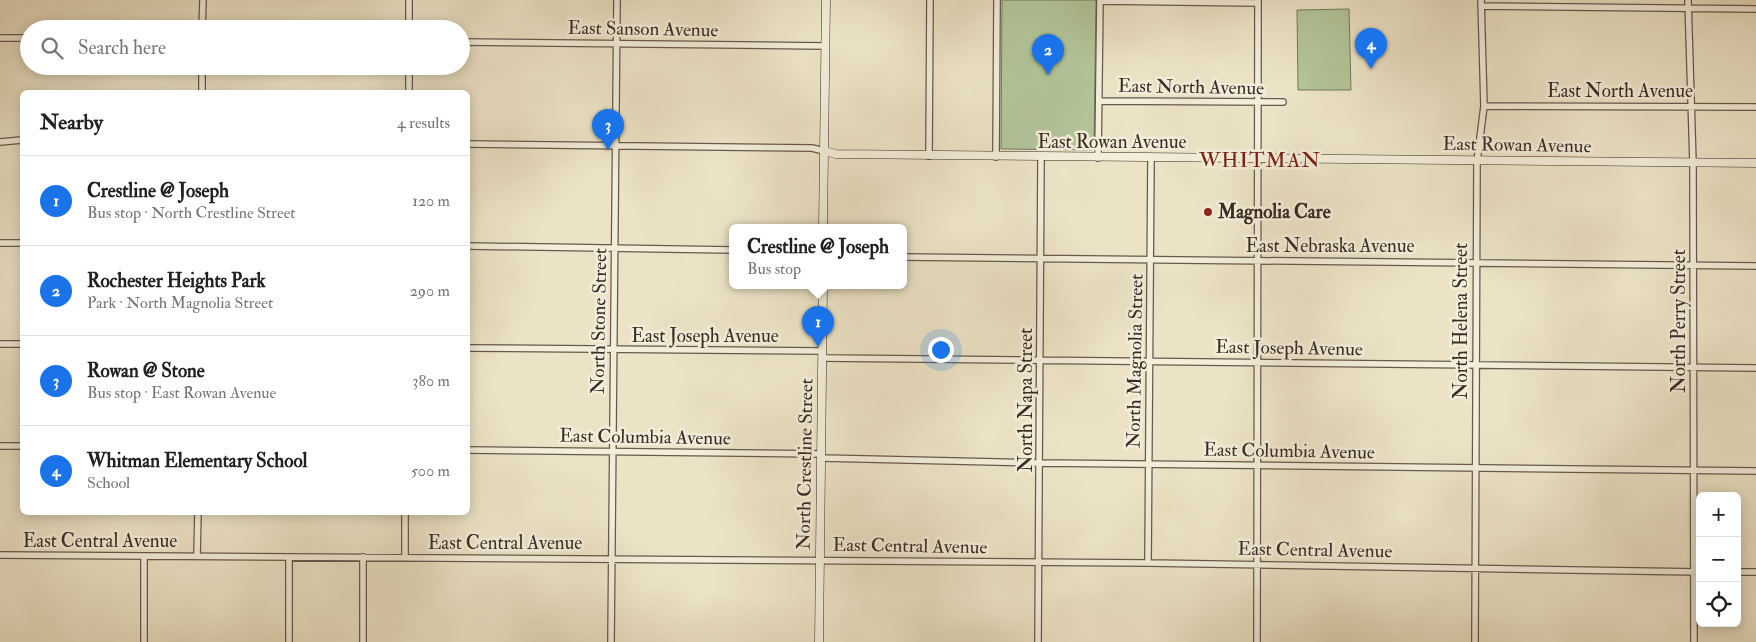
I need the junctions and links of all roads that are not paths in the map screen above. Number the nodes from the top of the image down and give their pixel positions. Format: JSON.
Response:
{"nodes":[{"id":1,"x":203,"y":0,"type":"edge"},
{"id":2,"x":409,"y":0,"type":"edge"},
{"id":3,"x":617,"y":0,"type":"edge"},
{"id":4,"x":826,"y":0,"type":"edge"},
{"id":5,"x":930,"y":0,"type":"edge"},
{"id":6,"x":997,"y":0,"type":"edge"},
{"id":7,"x":1688,"y":0,"type":"edge"},
{"id":8,"x":1100,"y":1,"type":"edge"},
{"id":9,"x":1258,"y":2,"type":"edge"},
{"id":10,"x":1481,"y":3,"type":"edge"},
{"id":11,"x":1688,"y":8,"type":"junction"},
{"id":12,"x":1756,"y":9,"type":"edge"},
{"id":13,"x":202,"y":20,"type":"edge"},
{"id":14,"x":409,"y":20,"type":"edge"},
{"id":15,"x":0,"y":38,"type":"edge"},
{"id":16,"x":20,"y":38,"type":"edge"},
{"id":17,"x":470,"y":42,"type":"edge"},
{"id":18,"x":617,"y":44,"type":"junction"},
{"id":19,"x":825,"y":46,"type":"junction"},
{"id":20,"x":202,"y":75,"type":"edge"},
{"id":21,"x":409,"y":75,"type":"edge"},
{"id":22,"x":202,"y":90,"type":"edge"},
{"id":23,"x":409,"y":90,"type":"edge"},
{"id":24,"x":1099,"y":100,"type":"junction"},
{"id":25,"x":1259,"y":102,"type":"junction"},
{"id":26,"x":1283,"y":102,"type":"dead end"},
{"id":27,"x":1484,"y":106,"type":"junction"},
{"id":28,"x":1692,"y":107,"type":"junction"},
{"id":29,"x":1756,"y":107,"type":"edge"},
{"id":30,"x":20,"y":140,"type":"edge"},
{"id":31,"x":0,"y":142,"type":"edge"},
{"id":32,"x":470,"y":144,"type":"edge"},
{"id":33,"x":616,"y":146,"type":"junction"},
{"id":34,"x":824,"y":151,"type":"junction"},
{"id":35,"x":929,"y":156,"type":"junction"},
{"id":36,"x":996,"y":157,"type":"junction"},
{"id":37,"x":1040,"y":157,"type":"junction"},
{"id":38,"x":1098,"y":158,"type":"junction"},
{"id":39,"x":1151,"y":158,"type":"junction"},
{"id":40,"x":1259,"y":159,"type":"junction"},
{"id":41,"x":1477,"y":161,"type":"junction"},
{"id":42,"x":1694,"y":163,"type":"junction"},
{"id":43,"x":1756,"y":163,"type":"edge"},
{"id":44,"x":823,"y":224,"type":"edge"},
{"id":45,"x":0,"y":243,"type":"edge"},
{"id":46,"x":20,"y":243,"type":"edge"},
{"id":47,"x":470,"y":246,"type":"edge"},
{"id":48,"x":615,"y":248,"type":"junction"},
{"id":49,"x":729,"y":250,"type":"edge"},
{"id":50,"x":907,"y":257,"type":"edge"},
{"id":51,"x":1042,"y":258,"type":"junction"},
{"id":52,"x":1151,"y":260,"type":"junction"},
{"id":53,"x":1259,"y":261,"type":"junction"},
{"id":54,"x":1476,"y":262,"type":"junction"},
{"id":55,"x":1694,"y":266,"type":"junction"},
{"id":56,"x":1756,"y":266,"type":"edge"},
{"id":57,"x":823,"y":289,"type":"edge"},
{"id":58,"x":0,"y":344,"type":"edge"},
{"id":59,"x":20,"y":344,"type":"edge"},
{"id":60,"x":470,"y":348,"type":"edge"},
{"id":61,"x":613,"y":350,"type":"junction"},
{"id":62,"x":822,"y":355,"type":"junction"},
{"id":63,"x":1041,"y":360,"type":"junction"},
{"id":64,"x":1150,"y":361,"type":"junction"},
{"id":65,"x":1259,"y":363,"type":"junction"},
{"id":66,"x":1476,"y":366,"type":"junction"},
{"id":67,"x":1694,"y":368,"type":"junction"},
{"id":68,"x":1756,"y":368,"type":"edge"},
{"id":69,"x":0,"y":446,"type":"edge"},
{"id":70,"x":20,"y":446,"type":"edge"},
{"id":71,"x":470,"y":450,"type":"edge"},
{"id":72,"x":612,"y":452,"type":"junction"},
{"id":73,"x":821,"y":456,"type":"junction"},
{"id":74,"x":1040,"y":463,"type":"junction"},
{"id":75,"x":1149,"y":464,"type":"junction"},
{"id":76,"x":1259,"y":465,"type":"junction"},
{"id":77,"x":1476,"y":468,"type":"junction"},
{"id":78,"x":1694,"y":471,"type":"junction"},
{"id":79,"x":1756,"y":471,"type":"edge"},
{"id":80,"x":198,"y":515,"type":"edge"},
{"id":81,"x":406,"y":515,"type":"edge"},
{"id":82,"x":1696,"y":538,"type":"edge"},
{"id":83,"x":0,"y":555,"type":"edge"},
{"id":84,"x":144,"y":556,"type":"junction"},
{"id":85,"x":198,"y":556,"type":"junction"},
{"id":86,"x":289,"y":557,"type":"junction"},
{"id":87,"x":363,"y":557,"type":"junction"},
{"id":88,"x":405,"y":557,"type":"junction"},
{"id":89,"x":611,"y":559,"type":"junction"},
{"id":90,"x":820,"y":560,"type":"junction"},
{"id":91,"x":1039,"y":562,"type":"junction"},
{"id":92,"x":1148,"y":563,"type":"junction"},
{"id":93,"x":1257,"y":564,"type":"junction"},
{"id":94,"x":1476,"y":568,"type":"junction"},
{"id":95,"x":1696,"y":572,"type":"edge"},
{"id":96,"x":1741,"y":572,"type":"edge"},
{"id":97,"x":1756,"y":572,"type":"edge"},
{"id":98,"x":1697,"y":582,"type":"edge"},
{"id":99,"x":144,"y":642,"type":"edge"},
{"id":100,"x":289,"y":642,"type":"edge"},
{"id":101,"x":363,"y":642,"type":"edge"},
{"id":102,"x":611,"y":642,"type":"edge"},
{"id":103,"x":820,"y":642,"type":"edge"},
{"id":104,"x":1038,"y":642,"type":"edge"},
{"id":105,"x":1257,"y":642,"type":"edge"},
{"id":106,"x":1475,"y":642,"type":"edge"},
{"id":107,"x":1694,"y":642,"type":"edge"}],
"edges":[{"from":1,"to":13,"type":"street"},
{"from":2,"to":14,"type":"street"},
{"from":3,"to":18,"type":"street","name":"North Stone Street"},
{"from":4,"to":19,"type":"street"},
{"from":5,"to":35,"type":"street"},
{"from":6,"to":36,"type":"street"},
{"from":7,"to":11,"type":"street","name":"North Perry Street"},
{"from":8,"to":9,"type":"street"},
{"from":8,"to":24,"type":"street"},
{"from":9,"to":25,"type":"street"},
{"from":10,"to":11,"type":"street"},
{"from":10,"to":27,"type":"street","name":"North Helena Street"},
{"from":11,"to":12,"type":"street"},
{"from":11,"to":28,"type":"street","name":"North Perry Street"},
{"from":15,"to":16,"type":"street"},
{"from":17,"to":18,"type":"street","name":"East Sanson Avenue"},
{"from":18,"to":19,"type":"street","name":"East Sanson Avenue"},
{"from":18,"to":33,"type":"street","name":"North Stone Street"},
{"from":19,"to":34,"type":"street"},
{"from":20,"to":22,"type":"street"},
{"from":21,"to":23,"type":"street"},
{"from":24,"to":25,"type":"street","name":"East North Avenue"},
{"from":24,"to":38,"type":"street"},
{"from":25,"to":26,"type":"street","name":"East North Avenue"},
{"from":25,"to":40,"type":"street"},
{"from":27,"to":28,"type":"street","name":"East North Avenue"},
{"from":27,"to":41,"type":"street","name":"North Helena Street"},
{"from":28,"to":29,"type":"street","name":"East North Avenue"},
{"from":28,"to":42,"type":"street","name":"North Perry Street"},
{"from":30,"to":31,"type":"street"},
{"from":32,"to":33,"type":"street","name":"East Rowan Avenue"},
{"from":33,"to":34,"type":"street","name":"East Rowan Avenue"},
{"from":33,"to":48,"type":"street","name":"North Stone Street"},
{"from":34,"to":35,"type":"street","name":"East Rowan Avenue"},
{"from":34,"to":44,"type":"street"},
{"from":35,"to":36,"type":"street","name":"East Rowan Avenue"},
{"from":36,"to":37,"type":"street","name":"East Rowan Avenue"},
{"from":37,"to":38,"type":"street","name":"East Rowan Avenue"},
{"from":37,"to":51,"type":"street","name":"North Napa Street"},
{"from":38,"to":39,"type":"street","name":"East Rowan Avenue"},
{"from":39,"to":40,"type":"street","name":"East Rowan Avenue"},
{"from":39,"to":52,"type":"street","name":"North Magnolia Street"},
{"from":40,"to":41,"type":"street","name":"East Rowan Avenue"},
{"from":40,"to":53,"type":"street"},
{"from":41,"to":42,"type":"street","name":"East Rowan Avenue"},
{"from":41,"to":54,"type":"street","name":"North Helena Street"},
{"from":42,"to":43,"type":"street","name":"East Rowan Avenue"},
{"from":42,"to":55,"type":"street","name":"North Perry Street"},
{"from":45,"to":46,"type":"street"},
{"from":47,"to":48,"type":"street"},
{"from":48,"to":49,"type":"street"},
{"from":48,"to":61,"type":"street","name":"North Stone Street"},
{"from":50,"to":51,"type":"street","name":"East Nebraska Avenue"},
{"from":51,"to":52,"type":"street","name":"East Nebraska Avenue"},
{"from":51,"to":63,"type":"street","name":"North Napa Street"},
{"from":52,"to":53,"type":"street","name":"East Nebraska Avenue"},
{"from":52,"to":64,"type":"street","name":"North Magnolia Street"},
{"from":53,"to":54,"type":"street","name":"East Nebraska Avenue"},
{"from":53,"to":65,"type":"street"},
{"from":54,"to":55,"type":"street","name":"East Nebraska Avenue"},
{"from":54,"to":66,"type":"street","name":"North Helena Street"},
{"from":55,"to":56,"type":"street","name":"East Nebraska Avenue"},
{"from":55,"to":67,"type":"street","name":"North Perry Street"},
{"from":57,"to":62,"type":"street","name":"North Crestline Street"},
{"from":58,"to":59,"type":"street"},
{"from":60,"to":61,"type":"street","name":"East Joseph Avenue"},
{"from":61,"to":62,"type":"street","name":"East Joseph Avenue"},
{"from":61,"to":72,"type":"street","name":"North Stone Street"},
{"from":62,"to":63,"type":"street","name":"East Joseph Avenue"},
{"from":62,"to":73,"type":"street","name":"North Crestline Street"},
{"from":63,"to":64,"type":"street","name":"East Joseph Avenue"},
{"from":63,"to":74,"type":"street","name":"North Napa Street"},
{"from":64,"to":65,"type":"street","name":"East Joseph Avenue"},
{"from":64,"to":75,"type":"street","name":"North Magnolia Street"},
{"from":65,"to":66,"type":"street","name":"East Joseph Avenue"},
{"from":65,"to":76,"type":"street"},
{"from":66,"to":67,"type":"street","name":"East Joseph Avenue"},
{"from":66,"to":77,"type":"street","name":"North Helena Street"},
{"from":67,"to":68,"type":"street","name":"East Joseph Avenue"},
{"from":67,"to":78,"type":"street","name":"North Perry Street"},
{"from":69,"to":70,"type":"street"},
{"from":71,"to":72,"type":"street","name":"East Columbia Avenue"},
{"from":72,"to":73,"type":"street","name":"East Columbia Avenue"},
{"from":72,"to":89,"type":"street","name":"North Stone Street"},
{"from":73,"to":74,"type":"street","name":"East Columbia Avenue"},
{"from":73,"to":90,"type":"street","name":"North Crestline Street"},
{"from":74,"to":75,"type":"street","name":"East Columbia Avenue"},
{"from":74,"to":91,"type":"street","name":"North Napa Street"},
{"from":75,"to":76,"type":"street","name":"East Columbia Avenue"},
{"from":75,"to":92,"type":"street","name":"North Magnolia Street"},
{"from":76,"to":77,"type":"street","name":"East Columbia Avenue"},
{"from":76,"to":93,"type":"street"},
{"from":77,"to":78,"type":"street","name":"East Columbia Avenue"},
{"from":77,"to":94,"type":"street","name":"North Helena Street"},
{"from":78,"to":79,"type":"street","name":"East Columbia Avenue"},
{"from":78,"to":82,"type":"street","name":"North Perry Street"},
{"from":80,"to":85,"type":"street"},
{"from":81,"to":88,"type":"street"},
{"from":83,"to":84,"type":"street","name":"East Central Avenue"},
{"from":84,"to":85,"type":"street","name":"East Central Avenue"},
{"from":84,"to":99,"type":"street"},
{"from":85,"to":86,"type":"street","name":"East Central Avenue"},
{"from":86,"to":87,"type":"street","name":"East Central Avenue"},
{"from":86,"to":100,"type":"street"},
{"from":87,"to":88,"type":"street","name":"East Central Avenue"},
{"from":87,"to":101,"type":"street"},
{"from":88,"to":89,"type":"street","name":"East Central Avenue"},
{"from":89,"to":90,"type":"street","name":"East Central Avenue"},
{"from":89,"to":102,"type":"street","name":"North Stone Street"},
{"from":90,"to":91,"type":"street","name":"East Central Avenue"},
{"from":90,"to":103,"type":"street","name":"North Crestline Street"},
{"from":91,"to":92,"type":"street","name":"East Central Avenue"},
{"from":91,"to":104,"type":"street","name":"North Napa Street"},
{"from":92,"to":93,"type":"street","name":"East Central Avenue"},
{"from":93,"to":94,"type":"street","name":"East Central Avenue"},
{"from":93,"to":105,"type":"street"},
{"from":94,"to":95,"type":"street","name":"East Central Avenue"},
{"from":94,"to":106,"type":"street","name":"North Helena Street"},
{"from":96,"to":97,"type":"street"},
{"from":98,"to":107,"type":"street","name":"North Perry Street"}]}
